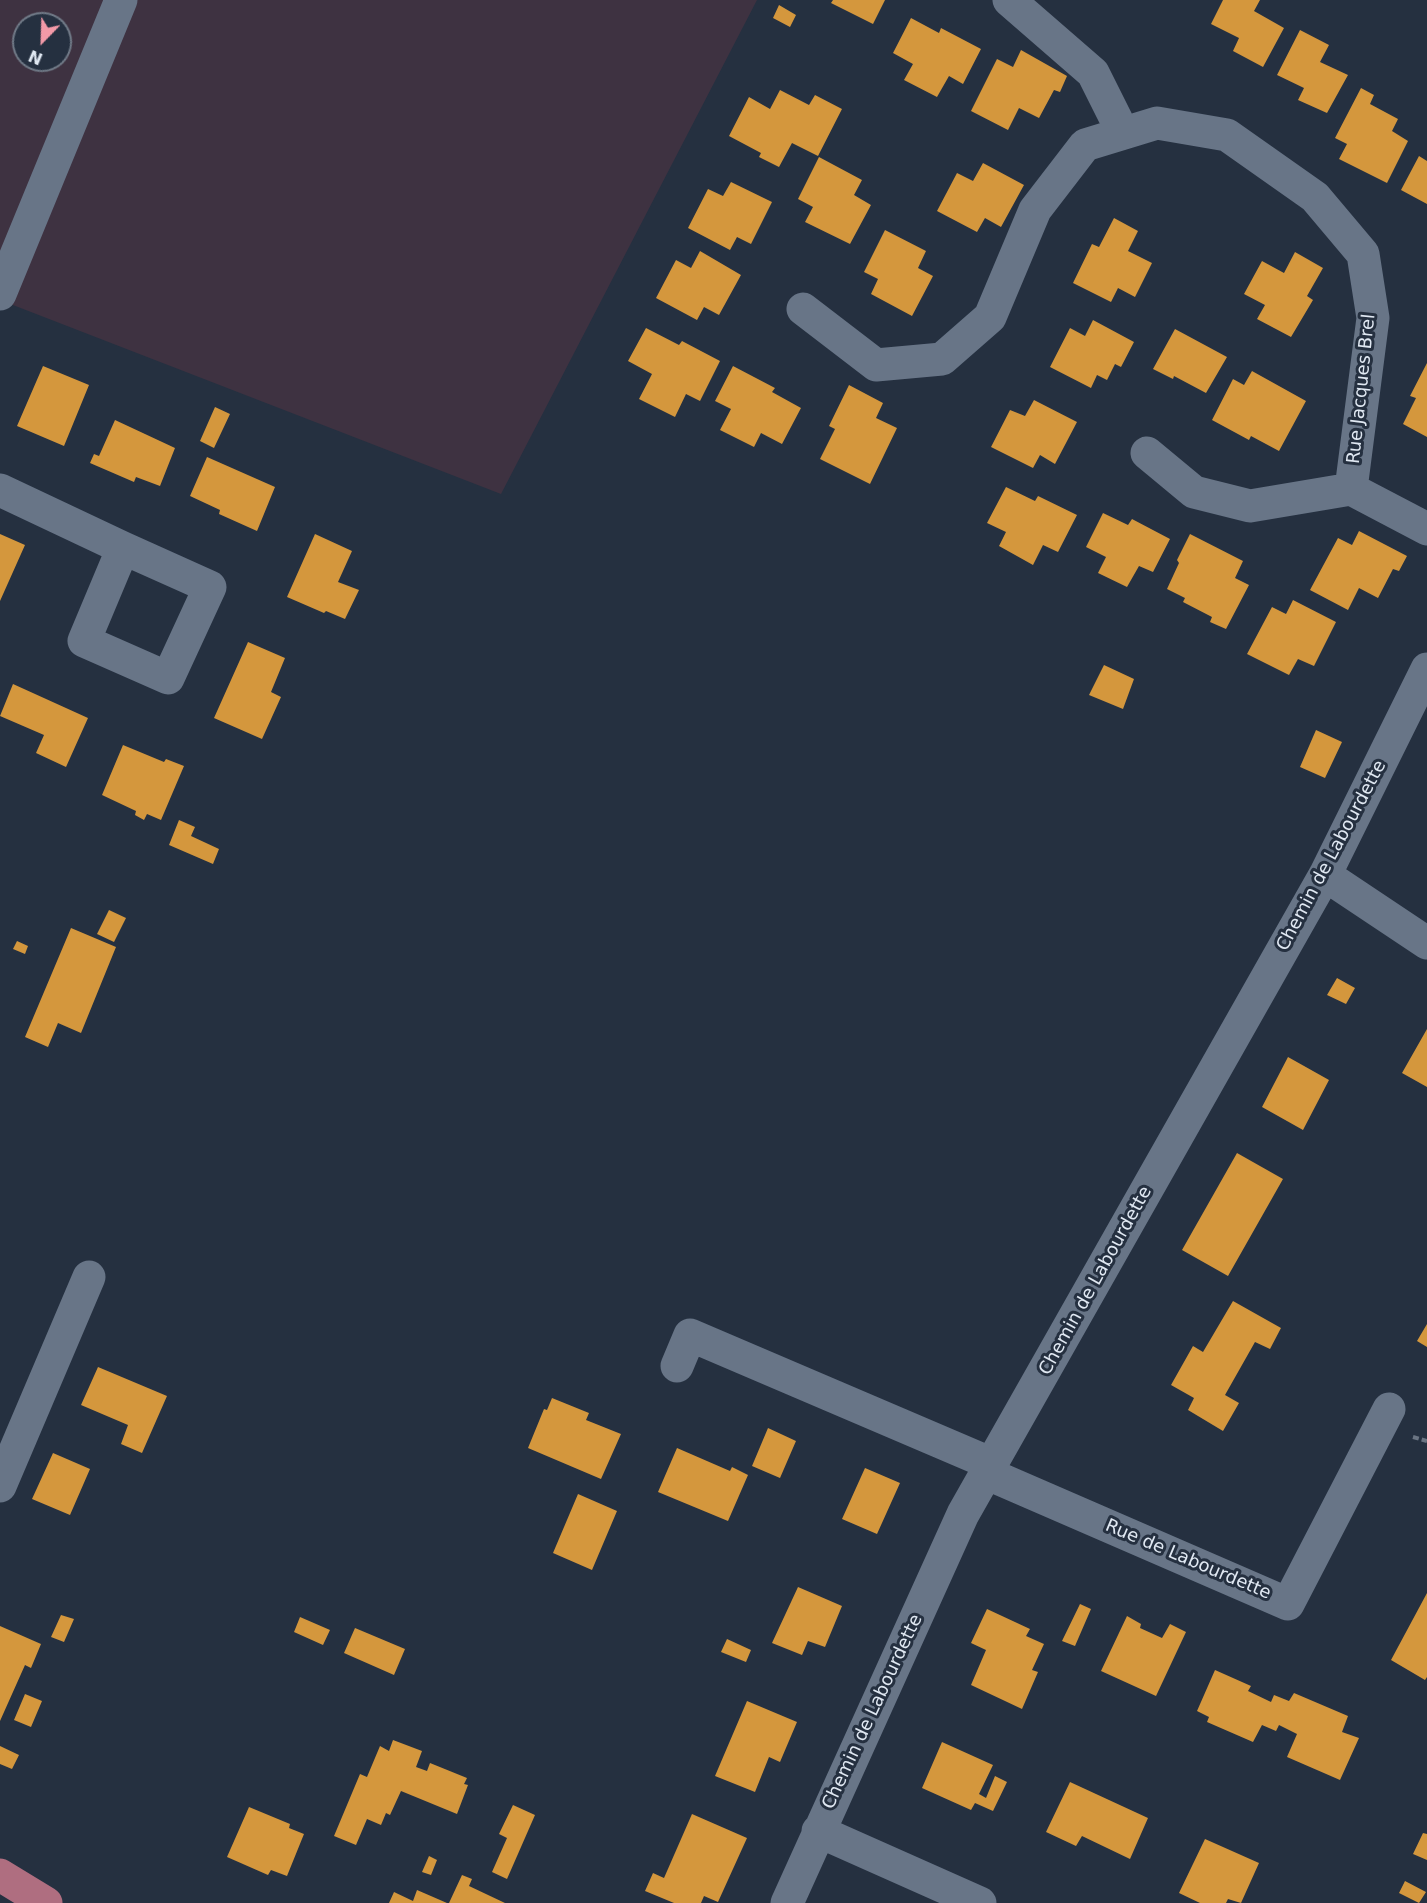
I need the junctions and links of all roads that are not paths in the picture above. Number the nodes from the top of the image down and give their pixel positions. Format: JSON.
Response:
{"nodes":[{"id":1,"x":121,"y":0,"type":"edge"},
{"id":2,"x":1009,"y":0,"type":"edge"},
{"id":3,"x":1123,"y":133,"type":"junction"},
{"id":4,"x":1,"y":291,"type":"edge"},
{"id":5,"x":803,"y":309,"type":"dead end"},
{"id":6,"x":1147,"y":453,"type":"dead end"},
{"id":7,"x":0,"y":489,"type":"edge"},
{"id":8,"x":1351,"y":489,"type":"junction"},
{"id":9,"x":1427,"y":530,"type":"edge"},
{"id":10,"x":123,"y":548,"type":"dead end"},
{"id":11,"x":1427,"y":669,"type":"edge"},
{"id":12,"x":1325,"y":875,"type":"junction"},
{"id":13,"x":1427,"y":943,"type":"edge"},
{"id":14,"x":89,"y":1277,"type":"dead end"},
{"id":15,"x":677,"y":1366,"type":"dead end"},
{"id":16,"x":1389,"y":1409,"type":"dead end"},
{"id":17,"x":989,"y":1469,"type":"junction"},
{"id":18,"x":0,"y":1486,"type":"edge"},
{"id":19,"x":819,"y":1831,"type":"junction"},
{"id":20,"x":0,"y":1875,"type":"edge"},
{"id":21,"x":46,"y":1903,"type":"edge"},
{"id":22,"x":787,"y":1903,"type":"edge"},
{"id":23,"x":980,"y":1903,"type":"edge"}],
"edges":[{"from":1,"to":4,"type":"street"},
{"from":2,"to":3,"type":"street"},
{"from":3,"to":5,"type":"street","name":"Rue Jacques Brel"},
{"from":3,"to":8,"type":"street","name":"Rue Jacques Brel"},
{"from":6,"to":8,"type":"street","name":"Rue Jacques Brel"},
{"from":7,"to":10,"type":"street"},
{"from":8,"to":9,"type":"street","name":"Rue Jacques Brel"},
{"from":11,"to":12,"type":"street","name":"Chemin de Labourdette"},
{"from":12,"to":13,"type":"street"},
{"from":12,"to":17,"type":"street","name":"Chemin de Labourdette"},
{"from":14,"to":18,"type":"street"},
{"from":15,"to":17,"type":"street"},
{"from":16,"to":17,"type":"street","name":"Rue de Labourdette"},
{"from":17,"to":19,"type":"street","name":"Chemin de Labourdette"},
{"from":19,"to":22,"type":"street","name":"Chemin de Labourdette"},
{"from":19,"to":23,"type":"street"},
{"from":20,"to":21,"type":"main road"}]}
